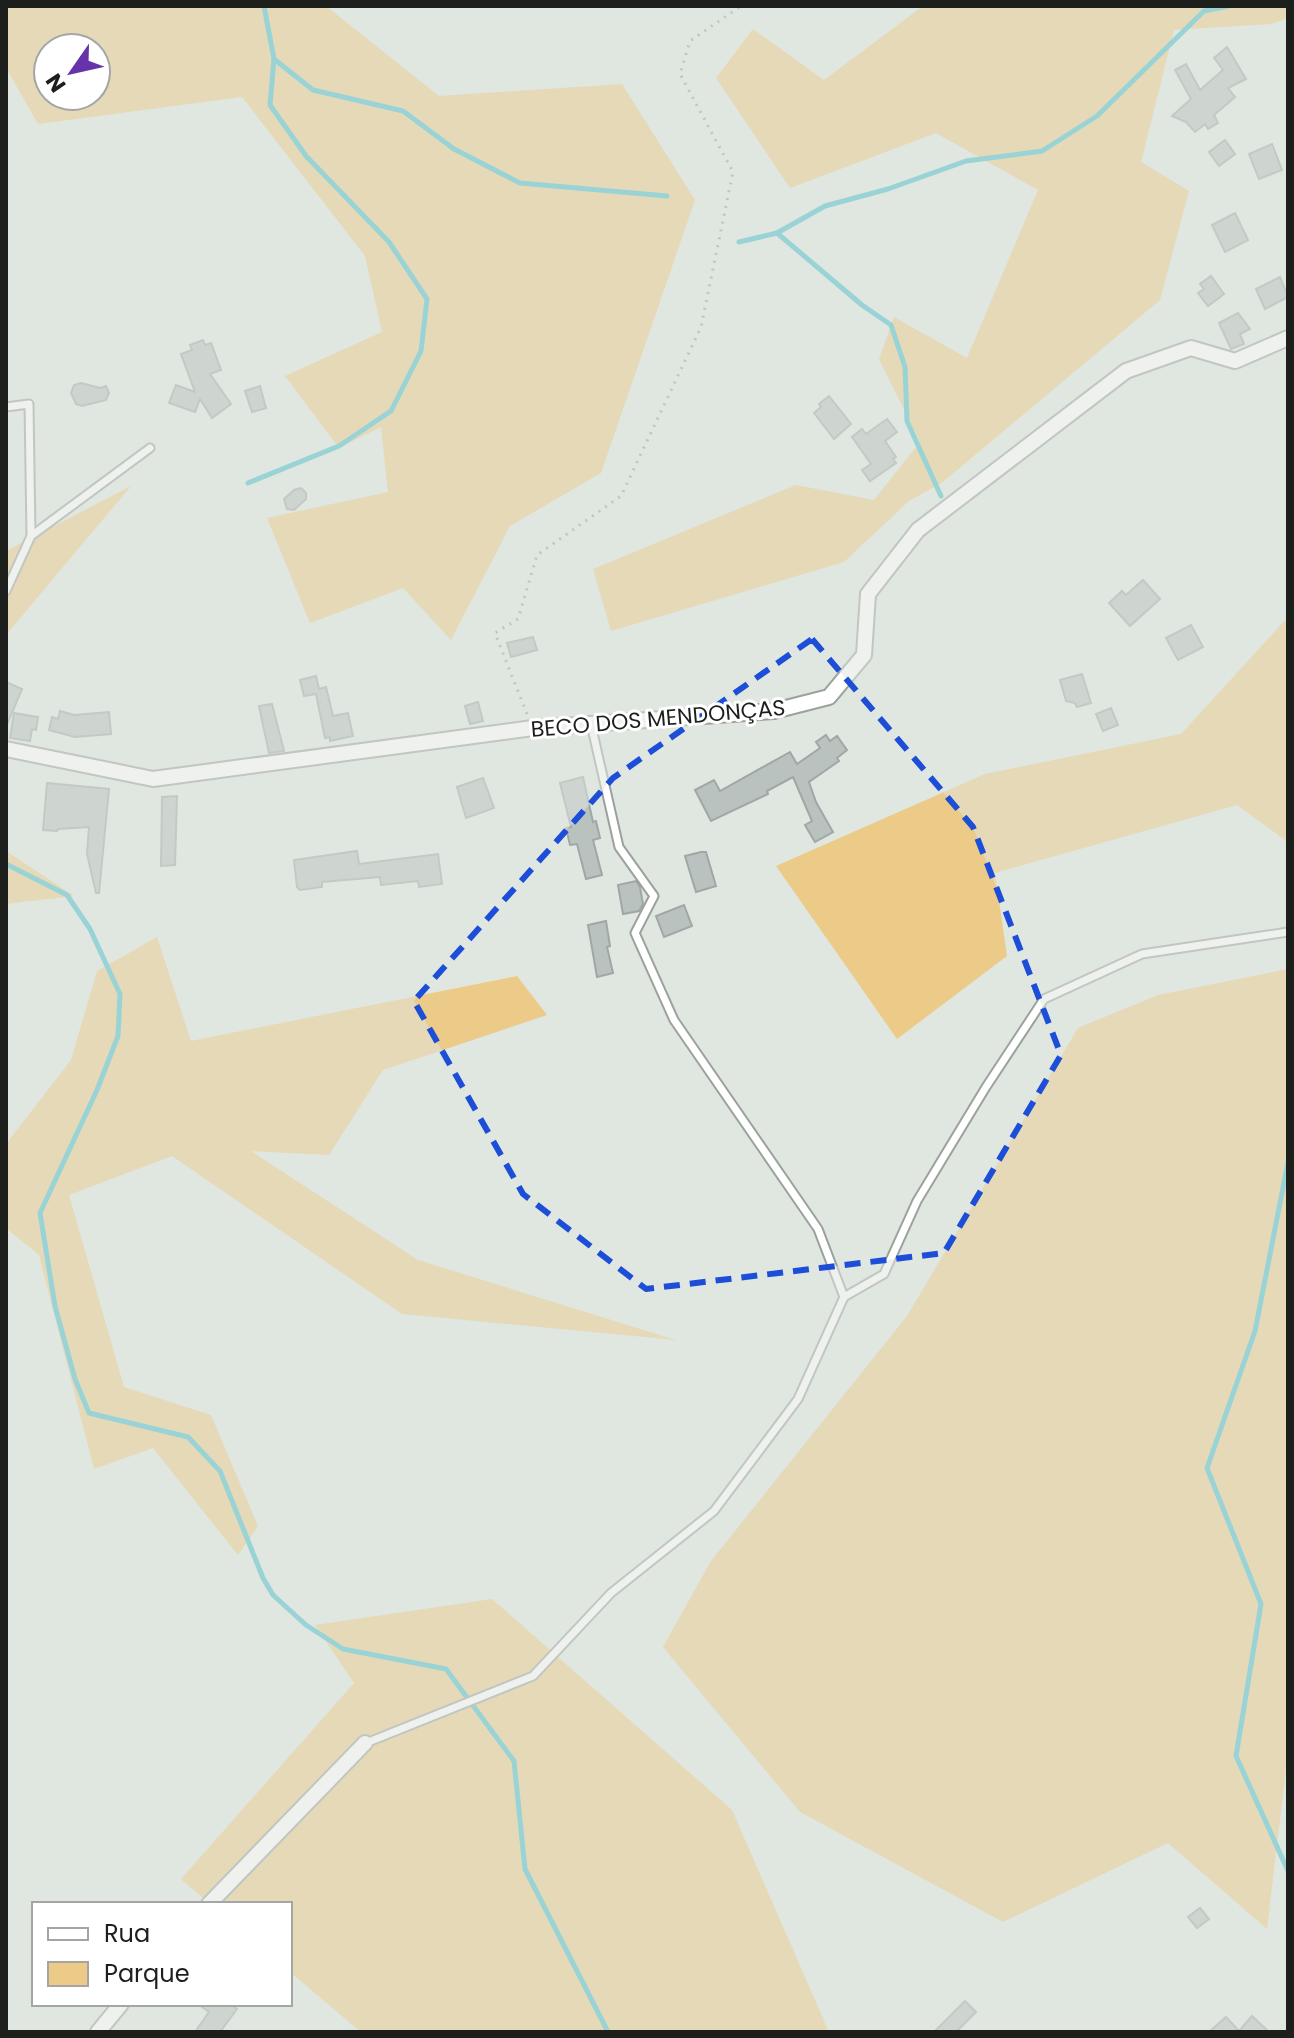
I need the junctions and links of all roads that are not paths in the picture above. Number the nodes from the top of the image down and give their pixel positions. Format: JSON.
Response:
{"nodes":[{"id":1,"x":1288,"y":338,"type":"edge"},
{"id":2,"x":6,"y":407,"type":"edge"},
{"id":3,"x":150,"y":448,"type":"dead end"},
{"id":4,"x":31,"y":536,"type":"junction"},
{"id":5,"x":6,"y":591,"type":"edge"},
{"id":6,"x":591,"y":724,"type":"junction"},
{"id":7,"x":6,"y":749,"type":"edge"},
{"id":8,"x":1288,"y":932,"type":"edge"},
{"id":9,"x":844,"y":1297,"type":"junction"},
{"id":10,"x":365,"y":1743,"type":"joint"},
{"id":11,"x":211,"y":1902,"type":"edge"},
{"id":12,"x":119,"y":2006,"type":"edge"},
{"id":13,"x":98,"y":2032,"type":"edge"}],
"edges":[{"from":1,"to":6,"type":"street","name":"BECO DOS MENDONÇAS"},
{"from":2,"to":4,"type":"lane"},
{"from":3,"to":4,"type":"lane"},
{"from":4,"to":5,"type":"lane"},
{"from":6,"to":7,"type":"street","name":"BECO DOS MENDONÇAS"},
{"from":6,"to":9,"type":"lane"},
{"from":8,"to":9,"type":"lane"},
{"from":9,"to":10,"type":"lane"},
{"from":10,"to":11,"type":"street"},
{"from":12,"to":13,"type":"street"}]}
